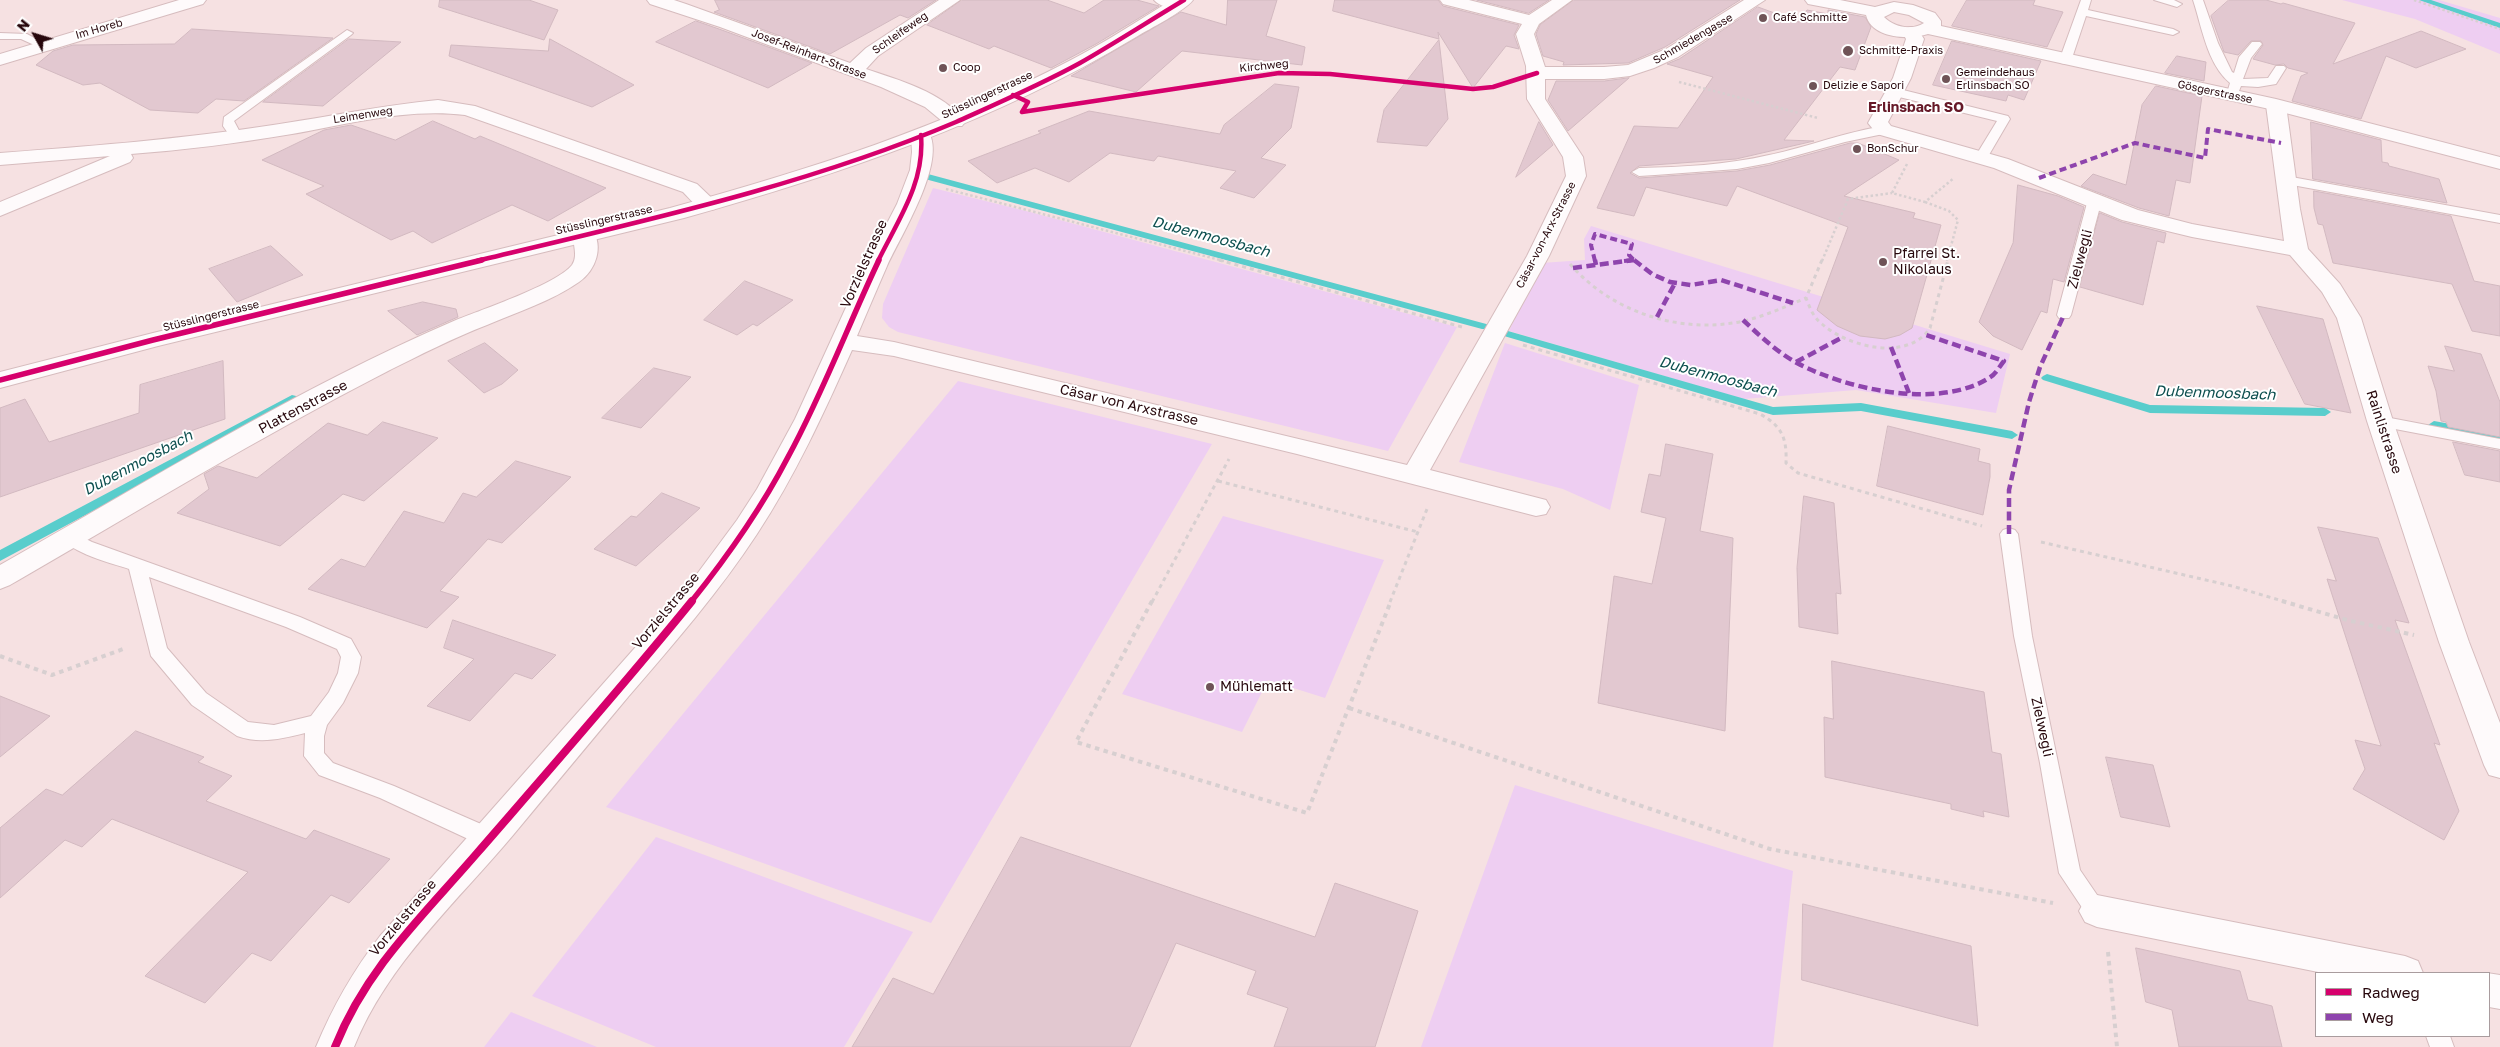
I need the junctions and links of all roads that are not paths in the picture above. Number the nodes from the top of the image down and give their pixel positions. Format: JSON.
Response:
{"nodes":[{"id":1,"x":197,"y":0,"type":"edge"},
{"id":2,"x":656,"y":0,"type":"edge"},
{"id":3,"x":951,"y":0,"type":"edge"},
{"id":4,"x":1449,"y":0,"type":"edge"},
{"id":5,"x":1563,"y":0,"type":"edge"},
{"id":6,"x":1756,"y":0,"type":"edge"},
{"id":7,"x":1814,"y":0,"type":"edge"},
{"id":8,"x":2086,"y":0,"type":"edge"},
{"id":9,"x":2159,"y":0,"type":"edge"},
{"id":10,"x":2198,"y":0,"type":"edge"},
{"id":11,"x":1175,"y":1,"type":"edge"},
{"id":12,"x":2177,"y":4,"type":"dead end"},
{"id":13,"x":1918,"y":5,"type":"edge"},
{"id":14,"x":1875,"y":12,"type":"junction"},
{"id":15,"x":2083,"y":12,"type":"junction"},
{"id":16,"x":1532,"y":21,"type":"junction"},
{"id":17,"x":1920,"y":31,"type":"junction"},
{"id":18,"x":348,"y":32,"type":"dead end"},
{"id":19,"x":2173,"y":32,"type":"dead end"},
{"id":20,"x":0,"y":36,"type":"edge"},
{"id":21,"x":2256,"y":44,"type":"dead end"},
{"id":22,"x":43,"y":46,"type":"junction"},
{"id":23,"x":0,"y":60,"type":"edge"},
{"id":24,"x":2065,"y":61,"type":"junction"},
{"id":25,"x":2280,"y":68,"type":"dead end"},
{"id":26,"x":853,"y":71,"type":"junction"},
{"id":27,"x":1537,"y":73,"type":"junction"},
{"id":28,"x":2234,"y":89,"type":"junction"},
{"id":29,"x":1895,"y":92,"type":"junction"},
{"id":30,"x":2276,"y":105,"type":"junction"},
{"id":31,"x":955,"y":122,"type":"junction"},
{"id":32,"x":1884,"y":130,"type":"junction"},
{"id":33,"x":921,"y":135,"type":"junction"},
{"id":34,"x":236,"y":136,"type":"junction"},
{"id":35,"x":150,"y":147,"type":"junction"},
{"id":36,"x":1981,"y":157,"type":"junction"},
{"id":37,"x":0,"y":159,"type":"edge"},
{"id":38,"x":2500,"y":163,"type":"edge"},
{"id":39,"x":1639,"y":172,"type":"dead end"},
{"id":40,"x":2286,"y":180,"type":"junction"},
{"id":41,"x":2094,"y":203,"type":"junction"},
{"id":42,"x":708,"y":204,"type":"junction"},
{"id":43,"x":0,"y":210,"type":"edge"},
{"id":44,"x":2500,"y":219,"type":"edge"},
{"id":45,"x":584,"y":234,"type":"junction"},
{"id":46,"x":2297,"y":250,"type":"junction"},
{"id":47,"x":2064,"y":314,"type":"dead end"},
{"id":48,"x":844,"y":341,"type":"junction"},
{"id":49,"x":0,"y":380,"type":"edge"},
{"id":50,"x":2380,"y":421,"type":"junction"},
{"id":51,"x":2500,"y":444,"type":"edge"},
{"id":52,"x":1426,"y":479,"type":"junction"},
{"id":53,"x":1536,"y":507,"type":"dead end"},
{"id":54,"x":2009,"y":534,"type":"road end"},
{"id":55,"x":70,"y":537,"type":"junction"},
{"id":56,"x":137,"y":567,"type":"junction"},
{"id":57,"x":0,"y":578,"type":"edge"},
{"id":58,"x":318,"y":722,"type":"junction"},
{"id":59,"x":2500,"y":765,"type":"edge"},
{"id":60,"x":488,"y":838,"type":"junction"},
{"id":61,"x":2097,"y":911,"type":"joint"},
{"id":62,"x":2401,"y":972,"type":"edge"},
{"id":63,"x":329,"y":1045,"type":"edge"}],
"edges":[{"from":1,"to":22,"type":"street","name":"Im Horeb"},
{"from":2,"to":26,"type":"street","name":"Josef-Reinhart-Strasse"},
{"from":3,"to":26,"type":"street","name":"Schleifeweg"},
{"from":4,"to":16,"type":"street"},
{"from":5,"to":16,"type":"street"},
{"from":6,"to":27,"type":"street","name":"Schmiedengasse"},
{"from":7,"to":14,"type":"street"},
{"from":8,"to":15,"type":"lane"},
{"from":9,"to":12,"type":"lane"},
{"from":10,"to":28,"type":"lane"},
{"from":11,"to":31,"type":"street","name":"Stüsslingerstrasse"},
{"from":13,"to":14,"type":"street"},
{"from":13,"to":17,"type":"street"},
{"from":14,"to":17,"type":"street","name":"Gösgerstrasse"},
{"from":15,"to":19,"type":"lane"},
{"from":15,"to":24,"type":"lane"},
{"from":16,"to":27,"type":"street","name":"Cäsar-von-Arx-Strasse"},
{"from":17,"to":24,"type":"street","name":"Gösgerstrasse"},
{"from":17,"to":29,"type":"street"},
{"from":18,"to":34,"type":"lane"},
{"from":20,"to":22,"type":"lane"},
{"from":21,"to":28,"type":"lane"},
{"from":22,"to":23,"type":"street","name":"Im Horeb"},
{"from":24,"to":28,"type":"street","name":"Gösgerstrasse"},
{"from":25,"to":28,"type":"lane"},
{"from":26,"to":31,"type":"street","name":"Josef-Reinhart-Strasse"},
{"from":27,"to":52,"type":"street","name":"Cäsar-von-Arx-Strasse"},
{"from":28,"to":30,"type":"street","name":"Gösgerstrasse"},
{"from":29,"to":32,"type":"street"},
{"from":29,"to":36,"type":"lane"},
{"from":30,"to":38,"type":"street","name":"Gösgerstrasse"},
{"from":30,"to":40,"type":"street"},
{"from":31,"to":33,"type":"street","name":"Stüsslingerstrasse"},
{"from":32,"to":36,"type":"street"},
{"from":32,"to":39,"type":"lane"},
{"from":33,"to":42,"type":"street","name":"Stüsslingerstrasse"},
{"from":33,"to":48,"type":"street","name":"Vorzielstrasse"},
{"from":34,"to":35,"type":"street","name":"Leimenweg"},
{"from":34,"to":42,"type":"street","name":"Leimenweg"},
{"from":35,"to":37,"type":"street","name":"Leimenweg"},
{"from":35,"to":43,"type":"street"},
{"from":36,"to":41,"type":"street"},
{"from":40,"to":44,"type":"lane"},
{"from":40,"to":46,"type":"street"},
{"from":41,"to":46,"type":"street"},
{"from":41,"to":47,"type":"lane","name":"Zielwegli"},
{"from":42,"to":45,"type":"street","name":"Stüsslingerstrasse"},
{"from":45,"to":49,"type":"street","name":"Stüsslingerstrasse"},
{"from":45,"to":55,"type":"street","name":"Plattenstrasse"},
{"from":46,"to":50,"type":"street","name":"Rainlistrasse"},
{"from":48,"to":52,"type":"street","name":"Cäsar von Arxstrasse"},
{"from":48,"to":60,"type":"street","name":"Vorzielstrasse"},
{"from":50,"to":51,"type":"lane"},
{"from":50,"to":59,"type":"street","name":"Rainlistrasse"},
{"from":52,"to":53,"type":"street","name":"Cäsar von Arxstrasse"},
{"from":54,"to":61,"type":"lane","name":"Zielwegli"},
{"from":55,"to":56,"type":"lane"},
{"from":55,"to":57,"type":"street","name":"Plattenstrasse"},
{"from":56,"to":58,"type":"lane"},
{"from":56,"to":58,"type":"lane"},
{"from":58,"to":60,"type":"lane"},
{"from":60,"to":63,"type":"street","name":"Vorzielstrasse"},
{"from":61,"to":62,"type":"street"}]}
